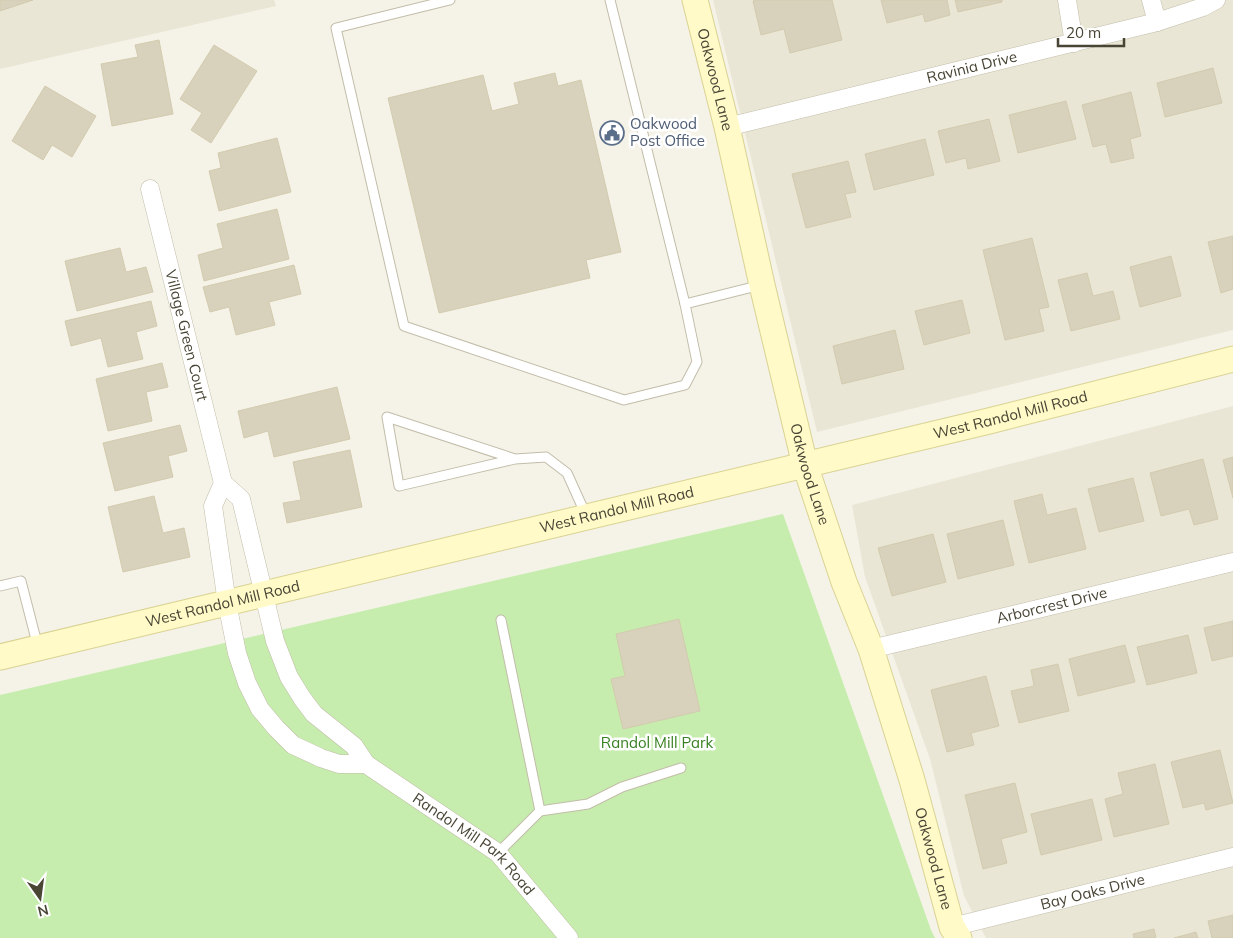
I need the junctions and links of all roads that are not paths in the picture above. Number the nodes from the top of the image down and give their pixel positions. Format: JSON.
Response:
{"nodes":[{"id":1,"x":450,"y":0,"type":"edge"},
{"id":2,"x":610,"y":0,"type":"edge"},
{"id":3,"x":695,"y":0,"type":"edge"},
{"id":4,"x":1067,"y":0,"type":"edge"},
{"id":5,"x":1151,"y":0,"type":"edge"},
{"id":6,"x":1216,"y":0,"type":"edge"},
{"id":7,"x":1157,"y":22,"type":"junction"},
{"id":8,"x":1074,"y":43,"type":"junction"},
{"id":9,"x":727,"y":127,"type":"junction"},
{"id":10,"x":150,"y":189,"type":"dead end"},
{"id":11,"x":762,"y":285,"type":"junction"},
{"id":12,"x":685,"y":304,"type":"junction"},
{"id":13,"x":1233,"y":360,"type":"edge"},
{"id":14,"x":515,"y":459,"type":"junction"},
{"id":15,"x":805,"y":465,"type":"junction"},
{"id":16,"x":224,"y":483,"type":"junction"},
{"id":17,"x":587,"y":518,"type":"junction"},
{"id":18,"x":1233,"y":562,"type":"edge"},
{"id":19,"x":0,"y":586,"type":"edge"},
{"id":20,"x":265,"y":594,"type":"junction"},
{"id":21,"x":227,"y":603,"type":"junction"},
{"id":22,"x":501,"y":620,"type":"dead end"},
{"id":23,"x":38,"y":647,"type":"junction"},
{"id":24,"x":871,"y":649,"type":"junction"},
{"id":25,"x":0,"y":656,"type":"edge"},
{"id":26,"x":366,"y":764,"type":"junction"},
{"id":27,"x":680,"y":768,"type":"dead end"},
{"id":28,"x":540,"y":811,"type":"junction"},
{"id":29,"x":498,"y":852,"type":"junction"},
{"id":30,"x":1233,"y":857,"type":"edge"},
{"id":31,"x":955,"y":933,"type":"edge"},
{"id":32,"x":569,"y":938,"type":"edge"}],
"edges":[{"from":1,"to":12,"type":"lane"},
{"from":2,"to":12,"type":"lane"},
{"from":3,"to":9,"type":"main road","name":"Oakwood Lane"},
{"from":4,"to":8,"type":"street"},
{"from":5,"to":7,"type":"street"},
{"from":6,"to":7,"type":"street","name":"Ravinia Drive"},
{"from":7,"to":8,"type":"street","name":"Ravinia Drive"},
{"from":8,"to":9,"type":"street","name":"Ravinia Drive"},
{"from":9,"to":11,"type":"main road","name":"Oakwood Lane"},
{"from":10,"to":16,"type":"street","name":"Village Green Court"},
{"from":11,"to":12,"type":"lane"},
{"from":11,"to":15,"type":"main road","name":"Oakwood Lane"},
{"from":13,"to":15,"type":"main road","name":"West Randol Mill Road"},
{"from":14,"to":14,"type":"lane"},
{"from":14,"to":17,"type":"lane"},
{"from":15,"to":17,"type":"main road","name":"West Randol Mill Road"},
{"from":15,"to":24,"type":"main road","name":"Oakwood Lane"},
{"from":16,"to":20,"type":"street"},
{"from":16,"to":21,"type":"street"},
{"from":17,"to":20,"type":"main road","name":"West Randol Mill Road"},
{"from":18,"to":24,"type":"street","name":"Arborcrest Drive"},
{"from":19,"to":23,"type":"lane"},
{"from":20,"to":21,"type":"main road","name":"West Randol Mill Road"},
{"from":20,"to":26,"type":"street","name":"Randol Mill Park Road"},
{"from":21,"to":23,"type":"main road","name":"West Randol Mill Road"},
{"from":21,"to":26,"type":"street"},
{"from":22,"to":28,"type":"lane"},
{"from":23,"to":25,"type":"main road","name":"West Randol Mill Road"},
{"from":24,"to":31,"type":"main road","name":"Oakwood Lane"},
{"from":26,"to":29,"type":"street","name":"Randol Mill Park Road"},
{"from":27,"to":28,"type":"lane"},
{"from":28,"to":29,"type":"lane"},
{"from":29,"to":32,"type":"street","name":"Randol Mill Park Road"},
{"from":30,"to":31,"type":"street","name":"Bay Oaks Drive"}]}
